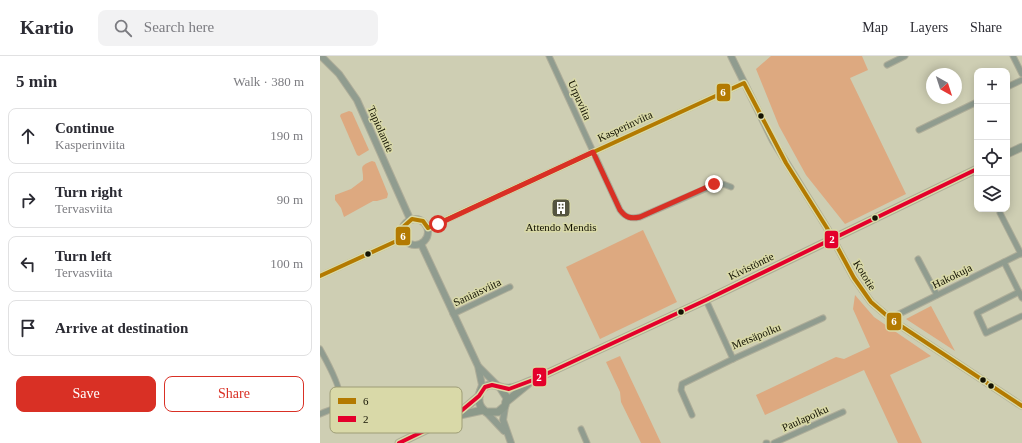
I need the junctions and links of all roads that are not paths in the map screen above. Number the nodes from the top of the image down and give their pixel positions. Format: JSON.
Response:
{"nodes":[{"id":1,"x":320,"y":56,"type":"edge"},
{"id":2,"x":550,"y":56,"type":"edge"},
{"id":3,"x":731,"y":56,"type":"edge"},
{"id":4,"x":906,"y":56,"type":"edge"},
{"id":5,"x":1013,"y":56,"type":"edge"},
{"id":6,"x":887,"y":65,"type":"dead end"},
{"id":7,"x":1022,"y":74,"type":"edge"},
{"id":8,"x":1022,"y":80,"type":"edge"},
{"id":9,"x":744,"y":83,"type":"junction"},
{"id":10,"x":1010,"y":86,"type":"edge"},
{"id":11,"x":974,"y":103,"type":"edge"},
{"id":12,"x":919,"y":130,"type":"dead end"},
{"id":13,"x":1022,"y":147,"type":"edge"},
{"id":14,"x":593,"y":152,"type":"junction"},
{"id":15,"x":1010,"y":153,"type":"edge"},
{"id":16,"x":974,"y":170,"type":"edge"},
{"id":17,"x":731,"y":187,"type":"dead end"},
{"id":18,"x":1000,"y":213,"type":"dead end"},
{"id":19,"x":410,"y":219,"type":"junction"},
{"id":20,"x":428,"y":228,"type":"junction"},
{"id":21,"x":403,"y":238,"type":"junction"},
{"id":22,"x":833,"y":239,"type":"junction"},
{"id":23,"x":421,"y":244,"type":"junction"},
{"id":24,"x":1021,"y":253,"type":"edge"},
{"id":25,"x":918,"y":259,"type":"dead end"},
{"id":26,"x":1004,"y":262,"type":"junction"},
{"id":27,"x":320,"y":276,"type":"edge"},
{"id":28,"x":510,"y":287,"type":"dead end"},
{"id":29,"x":1019,"y":292,"type":"junction"},
{"id":30,"x":937,"y":295,"type":"junction"},
{"id":31,"x":1022,"y":298,"type":"edge"},
{"id":32,"x":706,"y":300,"type":"junction"},
{"id":33,"x":453,"y":314,"type":"junction"},
{"id":34,"x":1022,"y":316,"type":"edge"},
{"id":35,"x":824,"y":318,"type":"dead end"},
{"id":36,"x":892,"y":320,"type":"junction"},
{"id":37,"x":320,"y":349,"type":"edge"},
{"id":38,"x":733,"y":359,"type":"junction"},
{"id":39,"x":478,"y":366,"type":"junction"},
{"id":40,"x":533,"y":380,"type":"junction"},
{"id":41,"x":498,"y":386,"type":"junction"},
{"id":42,"x":338,"y":387,"type":"edge"},
{"id":43,"x":479,"y":394,"type":"junction"},
{"id":44,"x":506,"y":404,"type":"junction"},
{"id":45,"x":1022,"y":406,"type":"edge"},
{"id":46,"x":330,"y":409,"type":"edge"},
{"id":47,"x":462,"y":410,"type":"edge"},
{"id":48,"x":484,"y":411,"type":"junction"},
{"id":49,"x":843,"y":412,"type":"dead end"},
{"id":50,"x":320,"y":414,"type":"edge"},
{"id":51,"x":462,"y":415,"type":"edge"},
{"id":52,"x":692,"y":415,"type":"dead end"},
{"id":53,"x":581,"y":429,"type":"dead end"},
{"id":54,"x":420,"y":433,"type":"edge"},
{"id":55,"x":507,"y":433,"type":"junction"},
{"id":56,"x":399,"y":443,"type":"edge"},
{"id":57,"x":511,"y":443,"type":"edge"},
{"id":58,"x":587,"y":443,"type":"edge"},
{"id":59,"x":774,"y":443,"type":"edge"}],
"edges":[{"from":1,"to":19,"type":"street","name":"Tapiolantie"},
{"from":2,"to":14,"type":"street","name":"Urpuviita"},
{"from":3,"to":9,"type":"street","name":"Kototie"},
{"from":4,"to":6,"type":"street"},
{"from":5,"to":7,"type":"street"},
{"from":8,"to":10,"type":"street"},
{"from":9,"to":14,"type":"street","name":"Kasperinviita"},
{"from":9,"to":22,"type":"street","name":"Kototie"},
{"from":11,"to":12,"type":"street"},
{"from":13,"to":15,"type":"main road"},
{"from":14,"to":17,"type":"street","name":"Urpuviita"},
{"from":14,"to":20,"type":"street","name":"Kasperinviita"},
{"from":16,"to":22,"type":"main road","name":"Kivistöntie"},
{"from":18,"to":24,"type":"street"},
{"from":19,"to":20,"type":"street"},
{"from":19,"to":21,"type":"street"},
{"from":20,"to":23,"type":"street"},
{"from":21,"to":23,"type":"street"},
{"from":21,"to":27,"type":"street"},
{"from":22,"to":32,"type":"main road","name":"Kivistöntie"},
{"from":22,"to":36,"type":"street","name":"Kototie"},
{"from":23,"to":33,"type":"street"},
{"from":24,"to":26,"type":"street","name":"Hakokuja"},
{"from":25,"to":30,"type":"street"},
{"from":26,"to":29,"type":"street"},
{"from":26,"to":30,"type":"street","name":"Hakokuja"},
{"from":28,"to":33,"type":"street","name":"Saniaisviita"},
{"from":29,"to":31,"type":"street"},
{"from":29,"to":34,"type":"street"},
{"from":30,"to":36,"type":"street","name":"Hakokuja"},
{"from":32,"to":38,"type":"street","name":"Metsäpolku"},
{"from":32,"to":40,"type":"main road","name":"Kivistöntie"},
{"from":33,"to":39,"type":"street"},
{"from":35,"to":38,"type":"street","name":"Metsäpolku"},
{"from":36,"to":45,"type":"street","name":"Kototie"},
{"from":37,"to":42,"type":"street"},
{"from":38,"to":52,"type":"street"},
{"from":39,"to":41,"type":"street"},
{"from":39,"to":43,"type":"street"},
{"from":40,"to":41,"type":"main road","name":"Kivistöntie"},
{"from":40,"to":44,"type":"main road","name":"Kivistöntie"},
{"from":41,"to":43,"type":"main road"},
{"from":41,"to":44,"type":"main road"},
{"from":43,"to":47,"type":"main road"},
{"from":43,"to":48,"type":"main road"},
{"from":44,"to":48,"type":"main road"},
{"from":44,"to":55,"type":"street"},
{"from":46,"to":50,"type":"street"},
{"from":48,"to":51,"type":"main road"},
{"from":48,"to":55,"type":"street"},
{"from":49,"to":59,"type":"street","name":"Paulapolku"},
{"from":53,"to":58,"type":"street"},
{"from":54,"to":56,"type":"main road"},
{"from":55,"to":57,"type":"street"}]}
